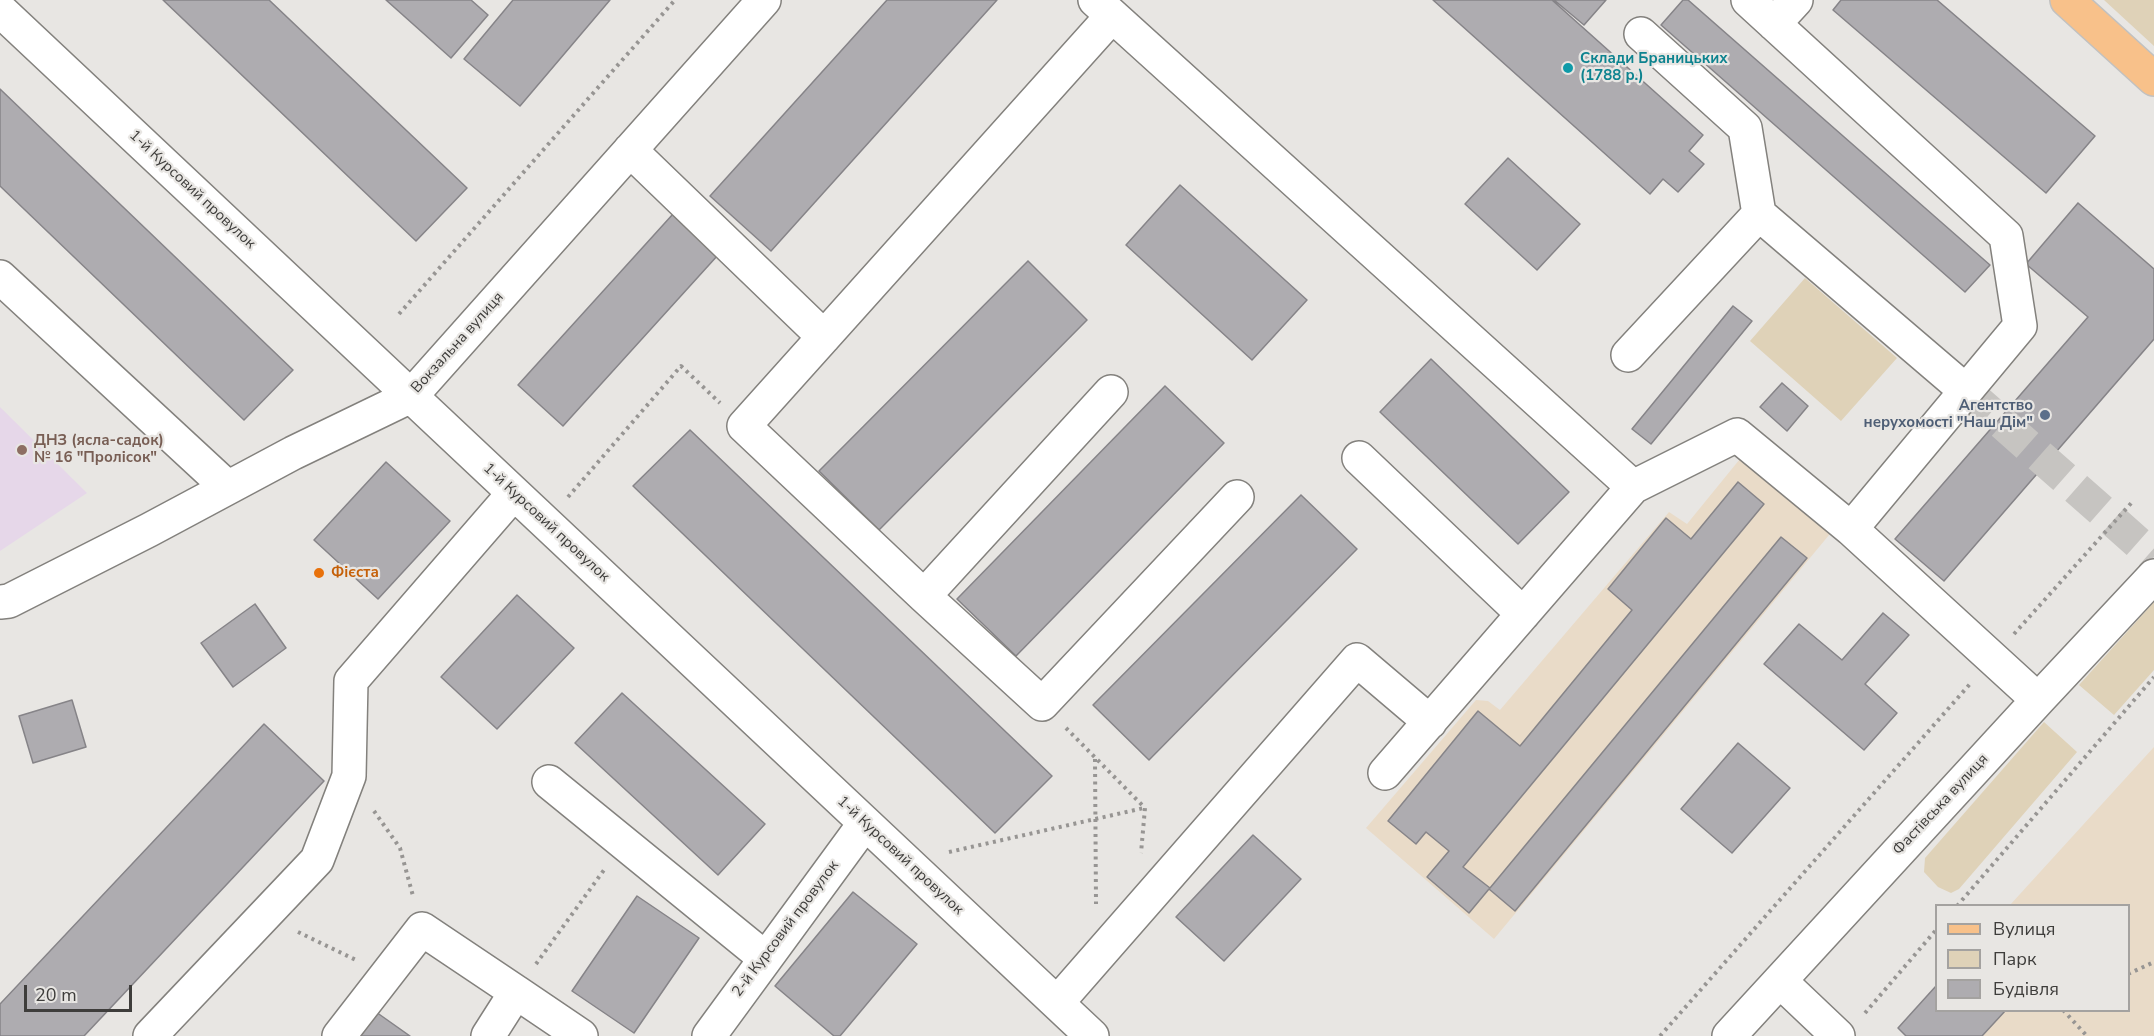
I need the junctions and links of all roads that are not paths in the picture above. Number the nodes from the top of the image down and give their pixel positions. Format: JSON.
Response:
{"nodes":[{"id":1,"x":764,"y":0,"type":"edge"},
{"id":2,"x":1748,"y":0,"type":"edge"},
{"id":3,"x":1796,"y":0,"type":"edge"},
{"id":4,"x":2067,"y":0,"type":"edge"},
{"id":5,"x":1103,"y":8,"type":"edge"},
{"id":6,"x":0,"y":10,"type":"edge"},
{"id":7,"x":1774,"y":24,"type":"junction"},
{"id":8,"x":1641,"y":34,"type":"dead end"},
{"id":9,"x":2154,"y":79,"type":"edge"},
{"id":10,"x":630,"y":150,"type":"junction"},
{"id":11,"x":1759,"y":214,"type":"junction"},
{"id":12,"x":0,"y":277,"type":"edge"},
{"id":13,"x":824,"y":338,"type":"junction"},
{"id":14,"x":1628,"y":355,"type":"dead end"},
{"id":15,"x":1966,"y":391,"type":"junction"},
{"id":16,"x":1111,"y":392,"type":"dead end"},
{"id":17,"x":411,"y":396,"type":"junction"},
{"id":18,"x":1359,"y":458,"type":"dead end"},
{"id":19,"x":227,"y":487,"type":"junction"},
{"id":20,"x":1632,"y":487,"type":"junction"},
{"id":21,"x":514,"y":493,"type":"junction"},
{"id":22,"x":1237,"y":497,"type":"dead end"},
{"id":23,"x":1851,"y":529,"type":"junction"},
{"id":24,"x":2154,"y":576,"type":"edge"},
{"id":25,"x":924,"y":596,"type":"junction"},
{"id":26,"x":0,"y":602,"type":"edge"},
{"id":27,"x":1523,"y":614,"type":"junction"},
{"id":28,"x":2037,"y":700,"type":"junction"},
{"id":29,"x":1430,"y":722,"type":"junction"},
{"id":30,"x":1385,"y":774,"type":"dead end"},
{"id":31,"x":549,"y":782,"type":"dead end"},
{"id":32,"x":865,"y":823,"type":"junction"},
{"id":33,"x":765,"y":958,"type":"junction"},
{"id":34,"x":1780,"y":981,"type":"junction"},
{"id":35,"x":516,"y":992,"type":"junction"},
{"id":36,"x":1057,"y":1003,"type":"junction"},
{"id":37,"x":1849,"y":1027,"type":"edge"},
{"id":38,"x":150,"y":1036,"type":"edge"},
{"id":39,"x":339,"y":1036,"type":"edge"},
{"id":40,"x":488,"y":1036,"type":"edge"},
{"id":41,"x":581,"y":1036,"type":"edge"},
{"id":42,"x":709,"y":1036,"type":"edge"},
{"id":43,"x":1092,"y":1036,"type":"edge"},
{"id":44,"x":1729,"y":1036,"type":"edge"}],
"edges":[{"from":1,"to":10,"type":"street","name":"Вокзальна вулиця"},
{"from":2,"to":7,"type":"street"},
{"from":3,"to":7,"type":"street"},
{"from":4,"to":9,"type":"main road"},
{"from":5,"to":13,"type":"street"},
{"from":5,"to":20,"type":"street"},
{"from":6,"to":17,"type":"street","name":"1-й Курсовий провулок"},
{"from":7,"to":15,"type":"street"},
{"from":8,"to":11,"type":"street"},
{"from":10,"to":13,"type":"street"},
{"from":10,"to":17,"type":"street","name":"Вокзальна вулиця"},
{"from":11,"to":14,"type":"street"},
{"from":11,"to":15,"type":"street"},
{"from":12,"to":19,"type":"street"},
{"from":13,"to":25,"type":"street"},
{"from":15,"to":23,"type":"street"},
{"from":16,"to":25,"type":"street"},
{"from":17,"to":19,"type":"street","name":"Вокзальна вулиця"},
{"from":17,"to":21,"type":"street","name":"1-й Курсовий провулок"},
{"from":18,"to":27,"type":"street"},
{"from":19,"to":26,"type":"street","name":"Вокзальна вулиця"},
{"from":20,"to":23,"type":"street"},
{"from":20,"to":27,"type":"street"},
{"from":21,"to":32,"type":"street","name":"1-й Курсовий провулок"},
{"from":21,"to":38,"type":"street"},
{"from":22,"to":25,"type":"street"},
{"from":23,"to":28,"type":"street"},
{"from":24,"to":28,"type":"street","name":"Фастівська вулиця"},
{"from":27,"to":29,"type":"street"},
{"from":28,"to":34,"type":"street","name":"Фастівська вулиця"},
{"from":29,"to":30,"type":"street"},
{"from":29,"to":36,"type":"street"},
{"from":31,"to":33,"type":"street"},
{"from":32,"to":33,"type":"street","name":"2-й Курсовий провулок"},
{"from":32,"to":36,"type":"street","name":"1-й Курсовий провулок"},
{"from":33,"to":42,"type":"street","name":"2-й Курсовий провулок"},
{"from":34,"to":37,"type":"street"},
{"from":34,"to":44,"type":"street","name":"Фастівська вулиця"},
{"from":35,"to":39,"type":"street"},
{"from":35,"to":40,"type":"street"},
{"from":35,"to":41,"type":"street"},
{"from":36,"to":43,"type":"street","name":"1-й Курсовий провулок"}]}
